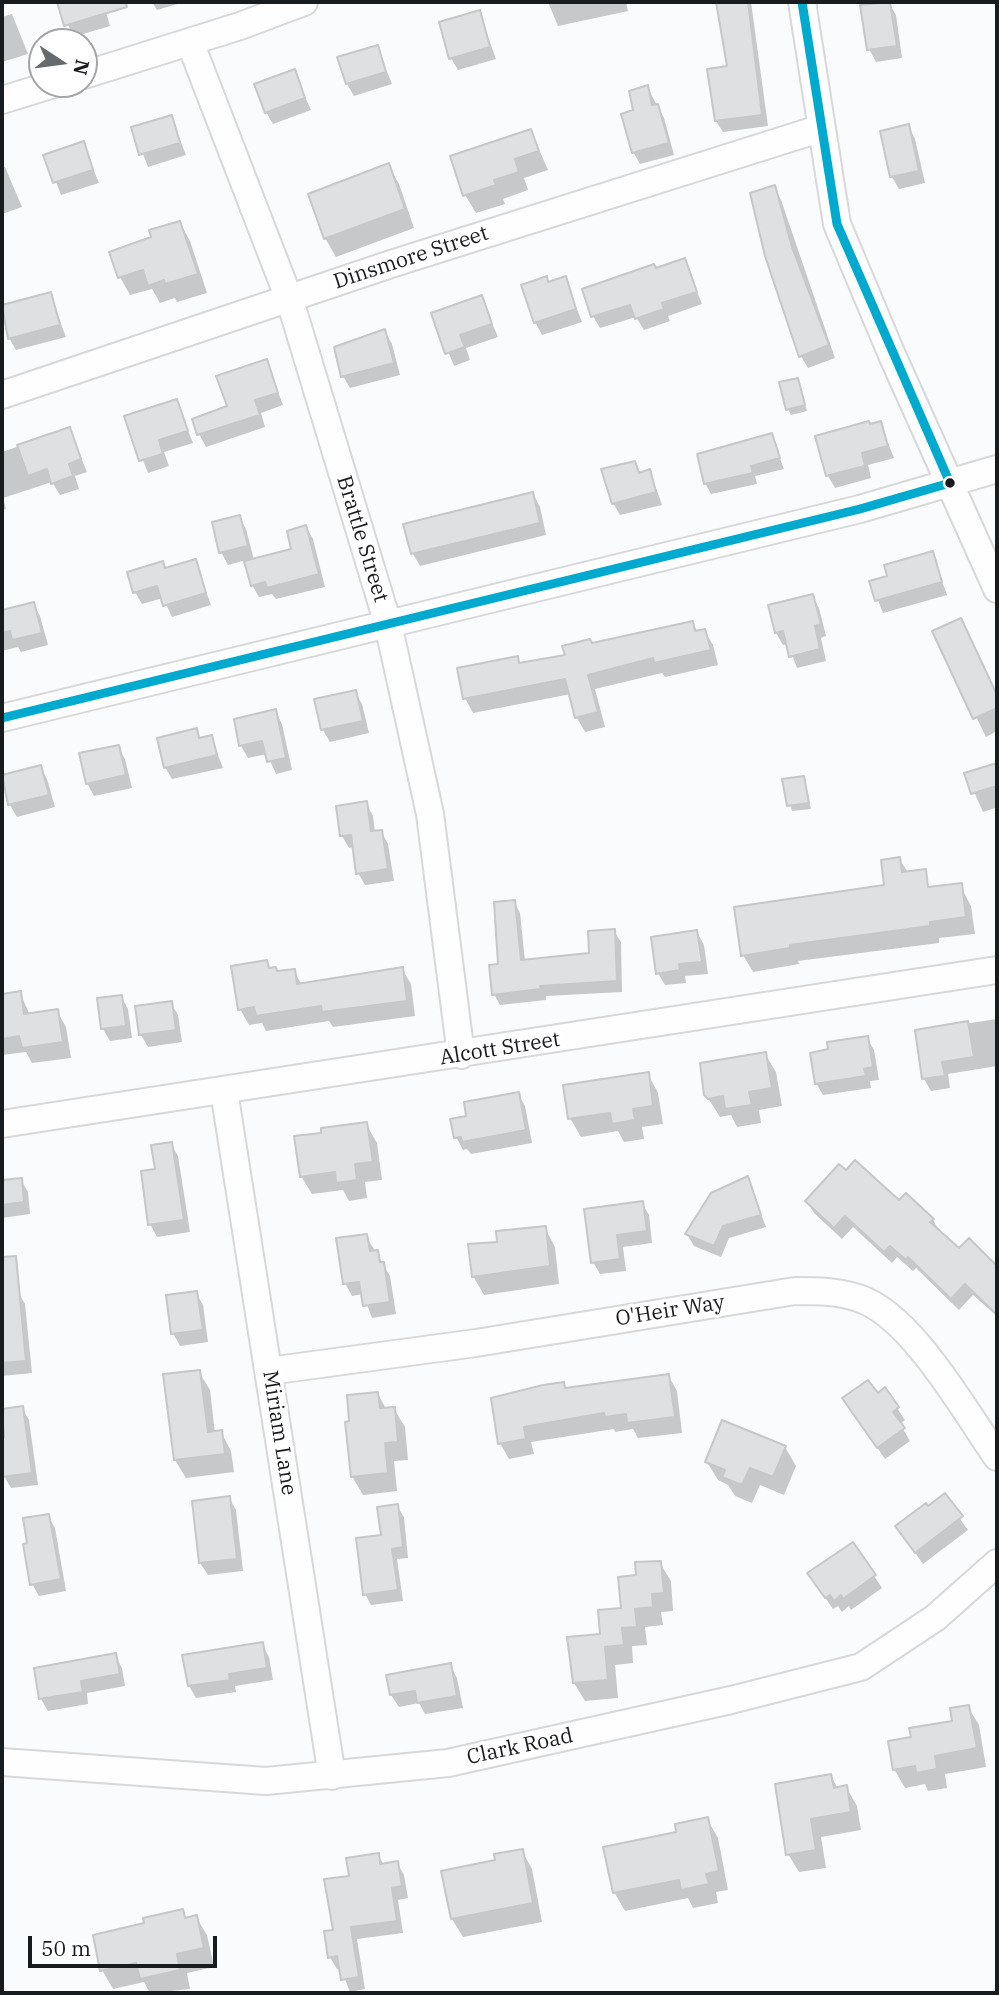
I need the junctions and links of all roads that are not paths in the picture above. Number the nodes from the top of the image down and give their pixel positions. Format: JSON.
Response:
{"nodes":[{"id":1,"x":304,"y":2,"type":"edge"},
{"id":2,"x":802,"y":2,"type":"edge"},
{"id":3,"x":190,"y":42,"type":"junction"},
{"id":4,"x":98,"y":71,"type":"edge"},
{"id":5,"x":28,"y":92,"type":"edge"},
{"id":6,"x":2,"y":100,"type":"edge"},
{"id":7,"x":822,"y":128,"type":"junction"},
{"id":8,"x":289,"y":298,"type":"junction"},
{"id":9,"x":2,"y":394,"type":"edge"},
{"id":10,"x":997,"y":469,"type":"edge"},
{"id":11,"x":950,"y":483,"type":"junction"},
{"id":12,"x":997,"y":589,"type":"edge"},
{"id":13,"x":388,"y":624,"type":"junction"},
{"id":14,"x":2,"y":718,"type":"edge"},
{"id":15,"x":997,"y":970,"type":"edge"},
{"id":16,"x":461,"y":1055,"type":"junction"},
{"id":17,"x":224,"y":1091,"type":"junction"},
{"id":18,"x":2,"y":1124,"type":"edge"},
{"id":19,"x":270,"y":1371,"type":"junction"},
{"id":20,"x":997,"y":1457,"type":"edge"},
{"id":21,"x":997,"y":1563,"type":"edge"},
{"id":22,"x":2,"y":1762,"type":"edge"},
{"id":23,"x":332,"y":1776,"type":"junction"}],
"edges":[{"from":1,"to":3,"type":"street"},
{"from":2,"to":7,"type":"street"},
{"from":3,"to":4,"type":"street"},
{"from":3,"to":8,"type":"street","name":"Brattle Street"},
{"from":5,"to":6,"type":"street"},
{"from":7,"to":8,"type":"street","name":"Dinsmore Street"},
{"from":7,"to":11,"type":"street"},
{"from":8,"to":9,"type":"street","name":"Dinsmore Street"},
{"from":8,"to":13,"type":"street","name":"Brattle Street"},
{"from":10,"to":11,"type":"street"},
{"from":11,"to":12,"type":"street"},
{"from":11,"to":13,"type":"street"},
{"from":13,"to":14,"type":"street"},
{"from":13,"to":16,"type":"street","name":"Brattle Street"},
{"from":15,"to":16,"type":"street","name":"Alcott Street"},
{"from":16,"to":17,"type":"street","name":"Alcott Street"},
{"from":17,"to":18,"type":"street","name":"Alcott Street"},
{"from":17,"to":19,"type":"street","name":"Miriam Lane"},
{"from":19,"to":20,"type":"street","name":"O'Heir Way"},
{"from":19,"to":23,"type":"street","name":"Miriam Lane"},
{"from":21,"to":23,"type":"street","name":"Clark Road"},
{"from":22,"to":23,"type":"street","name":"Clark Road"}]}
